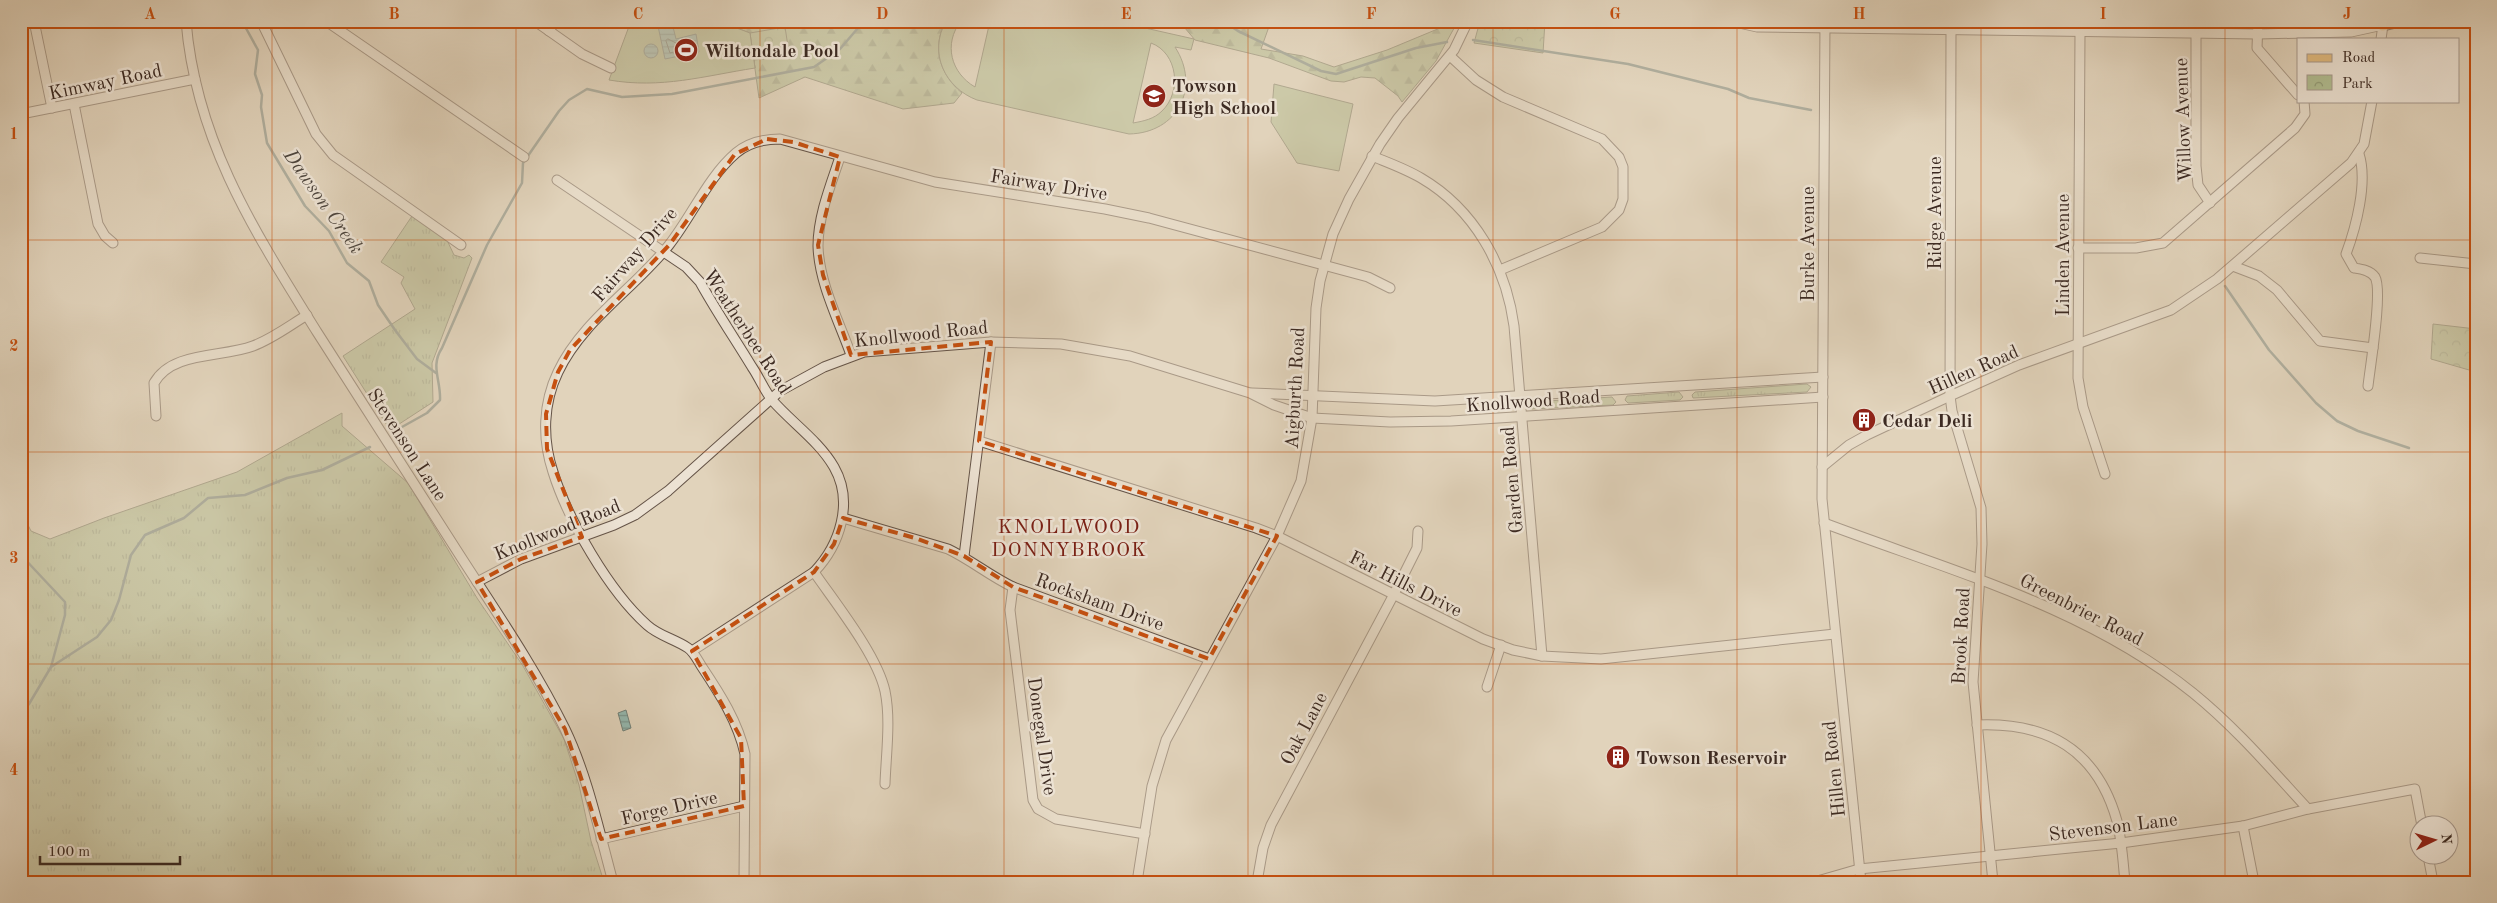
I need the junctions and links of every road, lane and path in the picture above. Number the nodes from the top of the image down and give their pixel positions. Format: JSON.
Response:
{"nodes":[{"id":1,"x":34,"y":21,"type":"edge"},
{"id":2,"x":186,"y":21,"type":"edge"},
{"id":3,"x":261,"y":21,"type":"edge"},
{"id":4,"x":326,"y":21,"type":"edge"},
{"id":5,"x":534,"y":21,"type":"edge"},
{"id":6,"x":555,"y":21,"type":"edge"},
{"id":7,"x":1468,"y":21,"type":"edge"},
{"id":8,"x":1730,"y":21,"type":"edge"},
{"id":9,"x":2132,"y":21,"type":"edge"},
{"id":10,"x":2258,"y":21,"type":"edge"},
{"id":11,"x":2400,"y":21,"type":"edge"},
{"id":12,"x":2383,"y":23,"type":"edge"},
{"id":13,"x":1825,"y":25,"type":"edge"},
{"id":14,"x":2005,"y":26,"type":"edge"},
{"id":15,"x":1951,"y":30,"type":"junction"},
{"id":16,"x":549,"y":31,"type":"junction"},
{"id":17,"x":2080,"y":32,"type":"junction"},
{"id":18,"x":2132,"y":32,"type":"junction"},
{"id":19,"x":2196,"y":33,"type":"junction"},
{"id":20,"x":2258,"y":34,"type":"junction"},
{"id":21,"x":2381,"y":38,"type":"edge"},
{"id":22,"x":1450,"y":56,"type":"junction"},
{"id":23,"x":611,"y":68,"type":"dead end"},
{"id":24,"x":194,"y":78,"type":"junction"},
{"id":25,"x":2297,"y":94,"type":"edge"},
{"id":26,"x":2304,"y":102,"type":"edge"},
{"id":27,"x":2372,"y":102,"type":"edge"},
{"id":28,"x":74,"y":104,"type":"junction"},
{"id":29,"x":52,"y":108,"type":"junction"},
{"id":30,"x":21,"y":114,"type":"edge"},
{"id":31,"x":2359,"y":154,"type":"junction"},
{"id":32,"x":1372,"y":156,"type":"junction"},
{"id":33,"x":524,"y":157,"type":"dead end"},
{"id":34,"x":840,"y":157,"type":"junction"},
{"id":35,"x":557,"y":180,"type":"dead end"},
{"id":36,"x":2210,"y":203,"type":"junction"},
{"id":37,"x":113,"y":243,"type":"dead end"},
{"id":38,"x":461,"y":245,"type":"dead end"},
{"id":39,"x":2078,"y":248,"type":"junction"},
{"id":40,"x":664,"y":252,"type":"junction"},
{"id":41,"x":2420,"y":258,"type":"dead end"},
{"id":42,"x":2476,"y":264,"type":"edge"},
{"id":43,"x":1324,"y":265,"type":"junction"},
{"id":44,"x":2233,"y":266,"type":"junction"},
{"id":45,"x":1500,"y":270,"type":"junction"},
{"id":46,"x":1390,"y":288,"type":"dead end"},
{"id":47,"x":307,"y":315,"type":"junction"},
{"id":48,"x":991,"y":342,"type":"junction"},
{"id":49,"x":2078,"y":343,"type":"junction"},
{"id":50,"x":2373,"y":348,"type":"junction"},
{"id":51,"x":851,"y":355,"type":"junction"},
{"id":52,"x":1823,"y":377,"type":"junction"},
{"id":53,"x":2368,"y":386,"type":"dead end"},
{"id":54,"x":1250,"y":393,"type":"junction"},
{"id":55,"x":1520,"y":396,"type":"junction"},
{"id":56,"x":1950,"y":396,"type":"junction"},
{"id":57,"x":1313,"y":397,"type":"junction"},
{"id":58,"x":1822,"y":397,"type":"junction"},
{"id":59,"x":770,"y":398,"type":"junction"},
{"id":60,"x":156,"y":416,"type":"dead end"},
{"id":61,"x":1312,"y":418,"type":"junction"},
{"id":62,"x":1522,"y":418,"type":"junction"},
{"id":63,"x":979,"y":441,"type":"junction"},
{"id":64,"x":1822,"y":467,"type":"junction"},
{"id":65,"x":2105,"y":474,"type":"dead end"},
{"id":66,"x":843,"y":518,"type":"junction"},
{"id":67,"x":1824,"y":523,"type":"junction"},
{"id":68,"x":1418,"y":531,"type":"dead end"},
{"id":69,"x":582,"y":536,"type":"junction"},
{"id":70,"x":1277,"y":536,"type":"junction"},
{"id":71,"x":964,"y":556,"type":"junction"},
{"id":72,"x":814,"y":572,"type":"junction"},
{"id":73,"x":1979,"y":578,"type":"junction"},
{"id":74,"x":477,"y":582,"type":"junction"},
{"id":75,"x":1014,"y":587,"type":"junction"},
{"id":76,"x":1394,"y":596,"type":"junction"},
{"id":77,"x":1835,"y":634,"type":"junction"},
{"id":78,"x":1501,"y":646,"type":"junction"},
{"id":79,"x":692,"y":651,"type":"junction"},
{"id":80,"x":1542,"y":656,"type":"junction"},
{"id":81,"x":1209,"y":659,"type":"junction"},
{"id":82,"x":1487,"y":687,"type":"dead end"},
{"id":83,"x":1977,"y":725,"type":"junction"},
{"id":84,"x":885,"y":784,"type":"dead end"},
{"id":85,"x":744,"y":806,"type":"junction"},
{"id":86,"x":2308,"y":809,"type":"junction"},
{"id":87,"x":2420,"y":816,"type":"edge"},
{"id":88,"x":2243,"y":826,"type":"junction"},
{"id":89,"x":1145,"y":834,"type":"junction"},
{"id":90,"x":601,"y":839,"type":"junction"},
{"id":91,"x":2121,"y":843,"type":"junction"},
{"id":92,"x":1990,"y":856,"type":"junction"},
{"id":93,"x":2430,"y":866,"type":"edge"},
{"id":94,"x":1859,"y":869,"type":"junction"},
{"id":95,"x":613,"y":882,"type":"edge"},
{"id":96,"x":744,"y":882,"type":"edge"},
{"id":97,"x":1137,"y":882,"type":"edge"},
{"id":98,"x":1257,"y":882,"type":"edge"},
{"id":99,"x":1814,"y":882,"type":"edge"},
{"id":100,"x":1861,"y":882,"type":"edge"},
{"id":101,"x":1993,"y":882,"type":"edge"},
{"id":102,"x":2125,"y":882,"type":"edge"},
{"id":103,"x":2254,"y":882,"type":"edge"},
{"id":104,"x":2433,"y":882,"type":"edge"}],
"edges":[{"from":1,"to":29,"type":"street"},
{"from":2,"to":24,"type":"street","name":"Stevenson Lane"},
{"from":3,"to":38,"type":"street"},
{"from":4,"to":33,"type":"street"},
{"from":5,"to":16,"type":"street"},
{"from":6,"to":16,"type":"street"},
{"from":7,"to":22,"type":"street","name":"Aigburth Road"},
{"from":8,"to":13,"type":"street"},
{"from":9,"to":18,"type":"street"},
{"from":10,"to":20,"type":"street"},
{"from":11,"to":12,"type":"main road"},
{"from":12,"to":20,"type":"street"},
{"from":12,"to":21,"type":"street"},
{"from":13,"to":15,"type":"street"},
{"from":13,"to":52,"type":"street","name":"Burke Avenue"},
{"from":14,"to":15,"type":"street"},
{"from":14,"to":17,"type":"street"},
{"from":15,"to":56,"type":"street","name":"Ridge Avenue"},
{"from":16,"to":23,"type":"street"},
{"from":17,"to":18,"type":"street"},
{"from":17,"to":39,"type":"street","name":"Linden Avenue"},
{"from":18,"to":19,"type":"street"},
{"from":19,"to":20,"type":"street"},
{"from":19,"to":36,"type":"street","name":"Willow Avenue"},
{"from":20,"to":25,"type":"street"},
{"from":22,"to":32,"type":"street","name":"Aigburth Road"},
{"from":22,"to":45,"type":"street"},
{"from":24,"to":28,"type":"street","name":"Kimway Road"},
{"from":24,"to":47,"type":"street","name":"Stevenson Lane"},
{"from":26,"to":36,"type":"street"},
{"from":27,"to":31,"type":"street","name":"Hillen Road"},
{"from":28,"to":29,"type":"street","name":"Kimway Road"},
{"from":28,"to":37,"type":"street"},
{"from":29,"to":30,"type":"street","name":"Kimway Road"},
{"from":31,"to":44,"type":"street","name":"Hillen Road"},
{"from":31,"to":50,"type":"street"},
{"from":32,"to":43,"type":"street","name":"Aigburth Road"},
{"from":32,"to":45,"type":"street","name":"Garden Road"},
{"from":34,"to":40,"type":"street","name":"Fairway Drive"},
{"from":34,"to":43,"type":"street","name":"Fairway Drive"},
{"from":34,"to":51,"type":"street"},
{"from":35,"to":40,"type":"street","name":"Weatherbee Road"},
{"from":36,"to":39,"type":"street"},
{"from":39,"to":49,"type":"street","name":"Linden Avenue"},
{"from":40,"to":59,"type":"street","name":"Weatherbee Road"},
{"from":40,"to":69,"type":"street","name":"Fairway Drive"},
{"from":41,"to":42,"type":"street"},
{"from":43,"to":46,"type":"street","name":"Fairway Drive"},
{"from":43,"to":57,"type":"street","name":"Aigburth Road"},
{"from":44,"to":49,"type":"street","name":"Hillen Road"},
{"from":44,"to":50,"type":"street"},
{"from":45,"to":55,"type":"street","name":"Garden Road"},
{"from":47,"to":60,"type":"street"},
{"from":47,"to":74,"type":"street","name":"Stevenson Lane"},
{"from":48,"to":51,"type":"street","name":"Knollwood Road"},
{"from":48,"to":54,"type":"street","name":"Knollwood Road"},
{"from":48,"to":63,"type":"street"},
{"from":49,"to":56,"type":"street","name":"Hillen Road"},
{"from":49,"to":65,"type":"street","name":"Linden Avenue"},
{"from":50,"to":53,"type":"street"},
{"from":51,"to":59,"type":"street","name":"Knollwood Road"},
{"from":52,"to":55,"type":"street","name":"Knollwood Road"},
{"from":52,"to":58,"type":"street","name":"Burke Avenue"},
{"from":54,"to":57,"type":"street","name":"Knollwood Road"},
{"from":54,"to":61,"type":"street","name":"Knollwood Road"},
{"from":55,"to":57,"type":"street","name":"Knollwood Road"},
{"from":55,"to":62,"type":"street","name":"Garden Road"},
{"from":56,"to":64,"type":"street","name":"Hillen Road"},
{"from":56,"to":73,"type":"street","name":"Brook Road"},
{"from":57,"to":61,"type":"street","name":"Aigburth Road"},
{"from":58,"to":62,"type":"street","name":"Knollwood Road"},
{"from":58,"to":64,"type":"street","name":"Burke Avenue"},
{"from":59,"to":66,"type":"street","name":"Weatherbee Road"},
{"from":59,"to":69,"type":"street","name":"Knollwood Road"},
{"from":61,"to":62,"type":"street","name":"Knollwood Road"},
{"from":61,"to":70,"type":"street","name":"Aigburth Road"},
{"from":62,"to":80,"type":"street","name":"Garden Road"},
{"from":63,"to":70,"type":"street","name":"Far Hills Drive"},
{"from":63,"to":71,"type":"street"},
{"from":64,"to":67,"type":"street","name":"Hillen Road"},
{"from":66,"to":71,"type":"street","name":"Rocksham Drive"},
{"from":66,"to":72,"type":"street","name":"Weatherbee Road"},
{"from":67,"to":73,"type":"street","name":"Greenbrier Road"},
{"from":67,"to":77,"type":"street","name":"Hillen Road"},
{"from":68,"to":76,"type":"street","name":"Oak Lane"},
{"from":69,"to":74,"type":"street","name":"Knollwood Road"},
{"from":69,"to":79,"type":"street","name":"Fairway Drive"},
{"from":70,"to":76,"type":"street","name":"Far Hills Drive"},
{"from":70,"to":81,"type":"street","name":"Aigburth Road"},
{"from":71,"to":75,"type":"street","name":"Rocksham Drive"},
{"from":72,"to":79,"type":"street","name":"Weatherbee Road"},
{"from":72,"to":84,"type":"street"},
{"from":73,"to":83,"type":"street","name":"Brook Road"},
{"from":73,"to":86,"type":"street","name":"Greenbrier Road"},
{"from":74,"to":90,"type":"street","name":"Stevenson Lane"},
{"from":75,"to":81,"type":"street","name":"Rocksham Drive"},
{"from":75,"to":89,"type":"street","name":"Donegal Drive"},
{"from":76,"to":78,"type":"street","name":"Far Hills Drive"},
{"from":76,"to":98,"type":"street","name":"Oak Lane"},
{"from":77,"to":80,"type":"street","name":"Far Hills Drive"},
{"from":77,"to":94,"type":"street","name":"Hillen Road"},
{"from":78,"to":80,"type":"street","name":"Far Hills Drive"},
{"from":78,"to":82,"type":"street"},
{"from":79,"to":85,"type":"street"},
{"from":81,"to":89,"type":"street","name":"Aigburth Road"},
{"from":83,"to":91,"type":"street"},
{"from":83,"to":92,"type":"street","name":"Brook Road"},
{"from":85,"to":90,"type":"street","name":"Forge Drive"},
{"from":85,"to":96,"type":"street"},
{"from":86,"to":87,"type":"street","name":"Stevenson Lane"},
{"from":86,"to":88,"type":"street","name":"Stevenson Lane"},
{"from":88,"to":91,"type":"street","name":"Stevenson Lane"},
{"from":88,"to":103,"type":"street"},
{"from":89,"to":97,"type":"street","name":"Aigburth Road"},
{"from":90,"to":95,"type":"street","name":"Stevenson Lane"},
{"from":91,"to":92,"type":"street","name":"Stevenson Lane"},
{"from":91,"to":102,"type":"street"},
{"from":92,"to":94,"type":"street","name":"Stevenson Lane"},
{"from":92,"to":101,"type":"street","name":"Brook Road"},
{"from":93,"to":104,"type":"street"},
{"from":94,"to":99,"type":"street","name":"Stevenson Lane"},
{"from":94,"to":100,"type":"street","name":"Hillen Road"}]}
